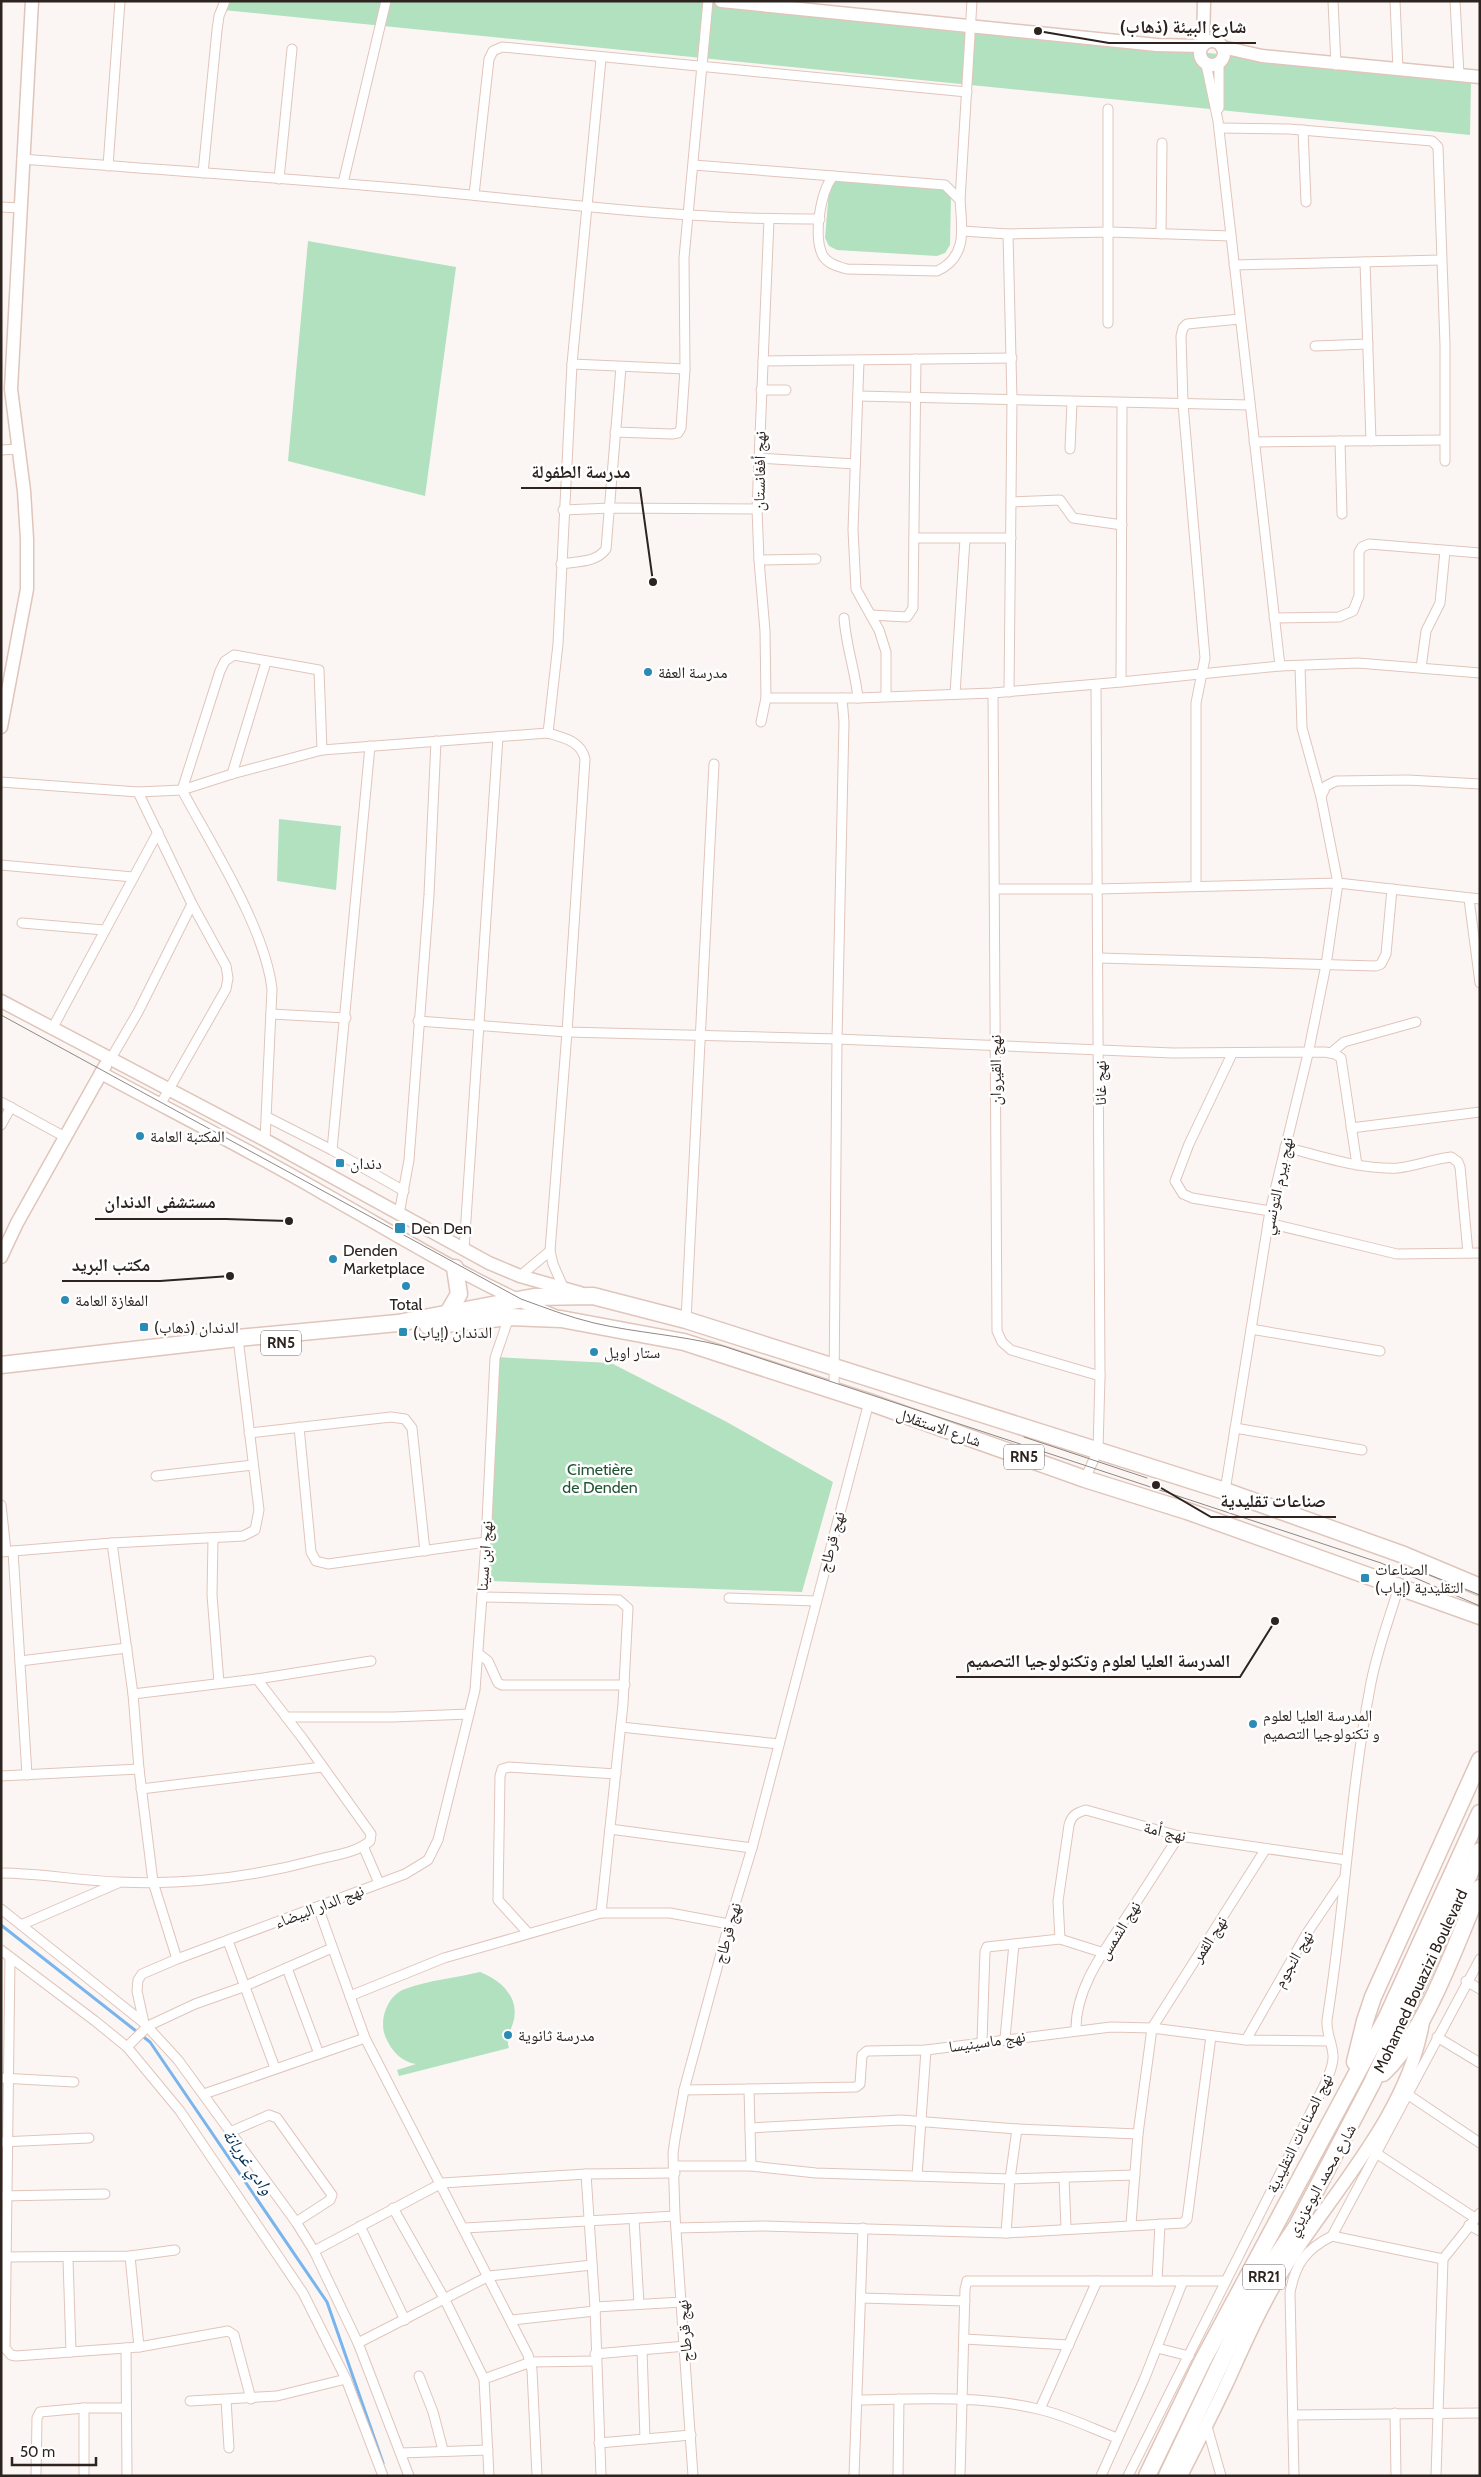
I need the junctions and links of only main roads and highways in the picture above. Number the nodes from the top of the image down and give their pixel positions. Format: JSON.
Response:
{"nodes":[{"id":1,"x":32,"y":1,"type":"edge"},
{"id":2,"x":720,"y":1,"type":"edge"},
{"id":3,"x":1204,"y":4,"type":"edge"},
{"id":4,"x":1220,"y":45,"type":"junction"},
{"id":5,"x":1209,"y":56,"type":"junction"},
{"id":6,"x":1262,"y":56,"type":"junction"},
{"id":7,"x":1480,"y":77,"type":"edge"},
{"id":8,"x":1,"y":727,"type":"edge"},
{"id":9,"x":1,"y":1001,"type":"edge"},
{"id":10,"x":110,"y":1060,"type":"junction"},
{"id":11,"x":101,"y":1073,"type":"junction"},
{"id":12,"x":1,"y":1257,"type":"edge"},
{"id":13,"x":455,"y":1268,"type":"junction"},
{"id":14,"x":593,"y":1296,"type":"junction"},
{"id":15,"x":514,"y":1300,"type":"junction"},
{"id":16,"x":448,"y":1312,"type":"junction"},
{"id":17,"x":562,"y":1319,"type":"junction"},
{"id":18,"x":238,"y":1343,"type":"junction"},
{"id":19,"x":1,"y":1365,"type":"edge"},
{"id":20,"x":1,"y":1373,"type":"edge"},
{"id":21,"x":1480,"y":1587,"type":"edge"},
{"id":22,"x":1480,"y":1616,"type":"edge"},
{"id":23,"x":1480,"y":1760,"type":"edge"},
{"id":24,"x":1480,"y":1813,"type":"edge"},
{"id":25,"x":1480,"y":1851,"type":"edge"},
{"id":26,"x":1480,"y":1888,"type":"edge"},
{"id":27,"x":1425,"y":2013,"type":"junction"},
{"id":28,"x":1387,"y":2017,"type":"joint"},
{"id":29,"x":1372,"y":2083,"type":"junction"},
{"id":30,"x":1348,"y":2091,"type":"junction"},
{"id":31,"x":1147,"y":2476,"type":"edge"},
{"id":32,"x":1167,"y":2476,"type":"edge"},
{"id":33,"x":1181,"y":2476,"type":"edge"}],
"edges":[{"from":1,"to":8,"type":"main road"},
{"from":2,"to":5,"type":"main road"},
{"from":3,"to":4,"type":"main road"},
{"from":3,"to":5,"type":"main road"},
{"from":4,"to":5,"type":"main road"},
{"from":4,"to":5,"type":"main road"},
{"from":4,"to":6,"type":"main road"},
{"from":5,"to":6,"type":"main road"},
{"from":6,"to":7,"type":"main road"},
{"from":9,"to":10,"type":"main road"},
{"from":10,"to":11,"type":"main road"},
{"from":10,"to":14,"type":"main road"},
{"from":11,"to":12,"type":"main road"},
{"from":11,"to":13,"type":"main road"},
{"from":13,"to":15,"type":"main road"},
{"from":13,"to":16,"type":"highway"},
{"from":14,"to":15,"type":"highway","number":"RN5"},
{"from":14,"to":21,"type":"highway","name":"شارع الاستقلال","number":"RN5"},
{"from":15,"to":16,"type":"highway","number":"RN5"},
{"from":15,"to":17,"type":"main road"},
{"from":16,"to":18,"type":"highway","number":"RN5"},
{"from":17,"to":18,"type":"highway","number":"RN5"},
{"from":17,"to":22,"type":"highway","name":"شارع الاستقلال","number":"RN5"},
{"from":18,"to":19,"type":"highway","number":"RN5"},
{"from":18,"to":20,"type":"highway","number":"RN5"},
{"from":23,"to":30,"type":"highway","name":"شارع محمد البوعزيزي","number":"RR21"},
{"from":24,"to":28,"type":"highway","name":"Mohamed Bouazizi Boulevard","number":"RR21"},
{"from":25,"to":29,"type":"highway","name":"Mohamed Bouazizi Boulevard","number":"RR21"},
{"from":26,"to":27,"type":"highway","name":"شارع محمد البوعزيزي","number":"RR21"},
{"from":27,"to":29,"type":"highway","name":"شارع محمد البوعزيزي","number":"RR21"},
{"from":27,"to":33,"type":"main road"},
{"from":28,"to":30,"type":"highway","name":"شارع محمد البوعزيزي","number":"RR21"},
{"from":29,"to":32,"type":"highway","name":"شارع محمد البوعزيزي","number":"RR21"},
{"from":30,"to":31,"type":"highway","name":"شارع محمد البوعزيزي","number":"RR21"}]}
